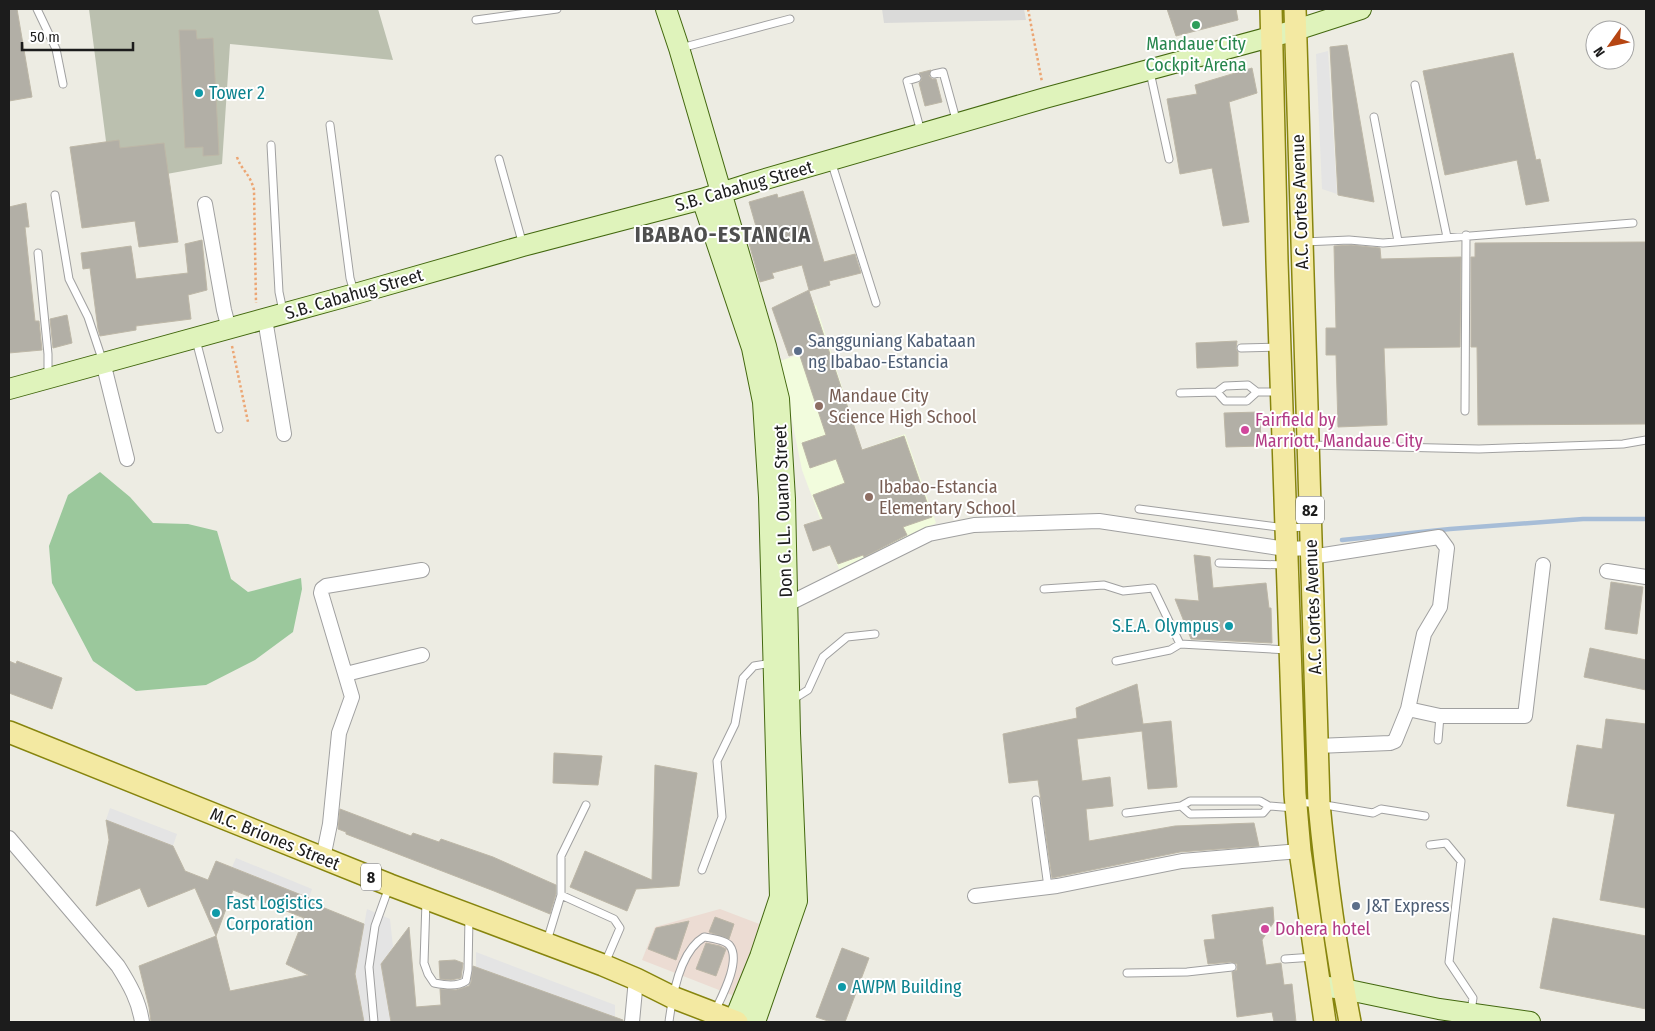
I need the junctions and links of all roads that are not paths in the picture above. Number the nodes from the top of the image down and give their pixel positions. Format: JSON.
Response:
{"nodes":[{"id":1,"x":37,"y":9,"type":"edge"},
{"id":2,"x":557,"y":9,"type":"edge"},
{"id":3,"x":666,"y":9,"type":"edge"},
{"id":4,"x":1271,"y":9,"type":"edge"},
{"id":5,"x":1295,"y":9,"type":"edge"},
{"id":6,"x":1361,"y":9,"type":"edge"},
{"id":7,"x":790,"y":19,"type":"dead end"},
{"id":8,"x":476,"y":20,"type":"dead end"},
{"id":9,"x":1296,"y":30,"type":"junction"},
{"id":10,"x":1272,"y":35,"type":"junction"},
{"id":11,"x":679,"y":48,"type":"junction"},
{"id":12,"x":1149,"y":70,"type":"junction"},
{"id":13,"x":934,"y":74,"type":"dead end"},
{"id":14,"x":917,"y":78,"type":"dead end"},
{"id":15,"x":64,"y":84,"type":"dead end"},
{"id":16,"x":1415,"y":85,"type":"dead end"},
{"id":17,"x":1374,"y":116,"type":"dead end"},
{"id":18,"x":957,"y":124,"type":"junction"},
{"id":19,"x":330,"y":125,"type":"dead end"},
{"id":20,"x":922,"y":135,"type":"junction"},
{"id":21,"x":271,"y":145,"type":"dead end"},
{"id":22,"x":499,"y":159,"type":"dead end"},
{"id":23,"x":1169,"y":159,"type":"dead end"},
{"id":24,"x":831,"y":160,"type":"junction"},
{"id":25,"x":721,"y":193,"type":"junction"},
{"id":26,"x":55,"y":195,"type":"dead end"},
{"id":27,"x":702,"y":199,"type":"junction"},
{"id":28,"x":205,"y":204,"type":"dead end"},
{"id":29,"x":1633,"y":223,"type":"dead end"},
{"id":30,"x":1466,"y":235,"type":"junction"},
{"id":31,"x":1447,"y":237,"type":"junction"},
{"id":32,"x":1398,"y":241,"type":"junction"},
{"id":33,"x":523,"y":246,"type":"junction"},
{"id":34,"x":1302,"y":252,"type":"junction"},
{"id":35,"x":38,"y":253,"type":"dead end"},
{"id":36,"x":1277,"y":262,"type":"junction"},
{"id":37,"x":355,"y":294,"type":"junction"},
{"id":38,"x":876,"y":303,"type":"dead end"},
{"id":39,"x":268,"y":313,"type":"junction"},
{"id":40,"x":229,"y":329,"type":"junction"},
{"id":41,"x":195,"y":338,"type":"junction"},
{"id":42,"x":759,"y":347,"type":"junction"},
{"id":43,"x":1280,"y":347,"type":"junction"},
{"id":44,"x":1241,"y":348,"type":"dead end"},
{"id":45,"x":103,"y":362,"type":"junction"},
{"id":46,"x":48,"y":377,"type":"junction"},
{"id":47,"x":9,"y":389,"type":"edge"},
{"id":48,"x":1217,"y":392,"type":"junction"},
{"id":49,"x":1258,"y":392,"type":"junction"},
{"id":50,"x":1281,"y":392,"type":"junction"},
{"id":51,"x":1180,"y":393,"type":"dead end"},
{"id":52,"x":1465,"y":411,"type":"dead end"},
{"id":53,"x":219,"y":429,"type":"dead end"},
{"id":54,"x":284,"y":434,"type":"dead end"},
{"id":55,"x":1646,"y":440,"type":"edge"},
{"id":56,"x":1308,"y":445,"type":"junction"},
{"id":57,"x":127,"y":459,"type":"dead end"},
{"id":58,"x":1139,"y":509,"type":"dead end"},
{"id":59,"x":1310,"y":527,"type":"junction"},
{"id":60,"x":1285,"y":528,"type":"junction"},
{"id":61,"x":778,"y":536,"type":"junction"},
{"id":62,"x":1311,"y":553,"type":"junction"},
{"id":63,"x":1286,"y":557,"type":"junction"},
{"id":64,"x":1219,"y":563,"type":"dead end"},
{"id":65,"x":1543,"y":565,"type":"dead end"},
{"id":66,"x":422,"y":570,"type":"dead end"},
{"id":67,"x":1607,"y":571,"type":"dead end"},
{"id":68,"x":1646,"y":576,"type":"edge"},
{"id":69,"x":1044,"y":589,"type":"dead end"},
{"id":70,"x":786,"y":606,"type":"junction"},
{"id":71,"x":874,"y":634,"type":"dead end"},
{"id":72,"x":1180,"y":644,"type":"junction"},
{"id":73,"x":1291,"y":650,"type":"junction"},
{"id":74,"x":422,"y":654,"type":"dead end"},
{"id":75,"x":1116,"y":661,"type":"dead end"},
{"id":76,"x":774,"y":662,"type":"junction"},
{"id":77,"x":346,"y":674,"type":"junction"},
{"id":78,"x":790,"y":702,"type":"junction"},
{"id":79,"x":1408,"y":709,"type":"junction"},
{"id":80,"x":1440,"y":716,"type":"junction"},
{"id":81,"x":9,"y":732,"type":"edge"},
{"id":82,"x":783,"y":734,"type":"junction"},
{"id":83,"x":1438,"y":740,"type":"dead end"},
{"id":84,"x":1317,"y":746,"type":"junction"},
{"id":85,"x":1036,"y":800,"type":"dead end"},
{"id":86,"x":1238,"y":801,"type":"junction"},
{"id":87,"x":1319,"y":804,"type":"junction"},
{"id":88,"x":586,"y":805,"type":"dead end"},
{"id":89,"x":1296,"y":805,"type":"junction"},
{"id":90,"x":1181,"y":806,"type":"junction"},
{"id":91,"x":1269,"y":806,"type":"junction"},
{"id":92,"x":1126,"y":813,"type":"dead end"},
{"id":93,"x":1239,"y":813,"type":"junction"},
{"id":94,"x":1425,"y":816,"type":"dead end"},
{"id":95,"x":9,"y":838,"type":"edge"},
{"id":96,"x":1430,"y":845,"type":"dead end"},
{"id":97,"x":1300,"y":851,"type":"junction"},
{"id":98,"x":323,"y":858,"type":"junction"},
{"id":99,"x":702,"y":870,"type":"dead end"},
{"id":100,"x":390,"y":885,"type":"junction"},
{"id":101,"x":1048,"y":887,"type":"junction"},
{"id":102,"x":561,"y":896,"type":"junction"},
{"id":103,"x":975,"y":896,"type":"dead end"},
{"id":104,"x":426,"y":898,"type":"junction"},
{"id":105,"x":469,"y":914,"type":"junction"},
{"id":106,"x":546,"y":944,"type":"junction"},
{"id":107,"x":1315,"y":956,"type":"junction"},
{"id":108,"x":1285,"y":960,"type":"dead end"},
{"id":109,"x":604,"y":965,"type":"junction"},
{"id":110,"x":1232,"y":967,"type":"dead end"},
{"id":111,"x":1127,"y":973,"type":"dead end"},
{"id":112,"x":636,"y":979,"type":"junction"},
{"id":113,"x":1320,"y":986,"type":"junction"},
{"id":114,"x":1344,"y":989,"type":"junction"},
{"id":115,"x":672,"y":996,"type":"junction"},
{"id":116,"x":1471,"y":1014,"type":"junction"},
{"id":117,"x":731,"y":1020,"type":"edge"},
{"id":118,"x":142,"y":1022,"type":"edge"},
{"id":119,"x":374,"y":1022,"type":"edge"},
{"id":120,"x":632,"y":1022,"type":"edge"},
{"id":121,"x":670,"y":1022,"type":"edge"},
{"id":122,"x":1325,"y":1022,"type":"edge"},
{"id":123,"x":1350,"y":1022,"type":"edge"},
{"id":124,"x":1530,"y":1022,"type":"edge"}],
"edges":[{"from":1,"to":15,"type":"lane"},
{"from":2,"to":8,"type":"lane"},
{"from":3,"to":11,"type":"street","name":"Don G. LL. Ouano Street"},
{"from":4,"to":10,"type":"main road","name":"A.C. Cortes Avenue","number":"82"},
{"from":5,"to":9,"type":"main road","name":"A.C. Cortes Avenue","number":"82"},
{"from":6,"to":9,"type":"street","name":"S.B. Cabahug Street"},
{"from":7,"to":11,"type":"lane"},
{"from":9,"to":10,"type":"street","name":"S.B. Cabahug Street"},
{"from":9,"to":34,"type":"main road","name":"A.C. Cortes Avenue","number":"82"},
{"from":10,"to":12,"type":"street","name":"S.B. Cabahug Street"},
{"from":10,"to":36,"type":"main road","name":"A.C. Cortes Avenue","number":"82"},
{"from":11,"to":25,"type":"street","name":"Don G. LL. Ouano Street"},
{"from":12,"to":18,"type":"street","name":"S.B. Cabahug Street"},
{"from":12,"to":23,"type":"lane"},
{"from":13,"to":18,"type":"lane"},
{"from":14,"to":20,"type":"lane"},
{"from":16,"to":31,"type":"lane"},
{"from":17,"to":32,"type":"lane"},
{"from":18,"to":20,"type":"street","name":"S.B. Cabahug Street"},
{"from":19,"to":37,"type":"lane"},
{"from":20,"to":24,"type":"street","name":"S.B. Cabahug Street"},
{"from":21,"to":39,"type":"lane"},
{"from":22,"to":33,"type":"lane"},
{"from":24,"to":25,"type":"street","name":"S.B. Cabahug Street"},
{"from":24,"to":38,"type":"lane"},
{"from":25,"to":27,"type":"street","name":"S.B. Cabahug Street"},
{"from":25,"to":42,"type":"street","name":"Don G. LL. Ouano Street"},
{"from":26,"to":45,"type":"lane"},
{"from":27,"to":33,"type":"street","name":"S.B. Cabahug Street"},
{"from":27,"to":42,"type":"street","name":"Don G. LL. Ouano Street"},
{"from":28,"to":40,"type":"street"},
{"from":29,"to":30,"type":"lane"},
{"from":30,"to":31,"type":"lane"},
{"from":30,"to":52,"type":"lane"},
{"from":31,"to":32,"type":"lane"},
{"from":32,"to":34,"type":"lane"},
{"from":33,"to":37,"type":"street","name":"S.B. Cabahug Street"},
{"from":34,"to":36,"type":"main road"},
{"from":34,"to":56,"type":"main road","name":"A.C. Cortes Avenue","number":"82"},
{"from":35,"to":46,"type":"lane"},
{"from":36,"to":43,"type":"main road","name":"A.C. Cortes Avenue","number":"82"},
{"from":37,"to":39,"type":"street","name":"S.B. Cabahug Street"},
{"from":39,"to":40,"type":"street","name":"S.B. Cabahug Street"},
{"from":39,"to":54,"type":"street"},
{"from":40,"to":41,"type":"street","name":"S.B. Cabahug Street"},
{"from":41,"to":45,"type":"street","name":"S.B. Cabahug Street"},
{"from":41,"to":53,"type":"lane"},
{"from":42,"to":61,"type":"street","name":"Don G. LL. Ouano Street"},
{"from":43,"to":44,"type":"lane"},
{"from":43,"to":50,"type":"main road","name":"A.C. Cortes Avenue","number":"82"},
{"from":45,"to":46,"type":"street","name":"S.B. Cabahug Street"},
{"from":45,"to":57,"type":"street"},
{"from":46,"to":47,"type":"street","name":"S.B. Cabahug Street"},
{"from":48,"to":49,"type":"lane"},
{"from":48,"to":49,"type":"lane"},
{"from":48,"to":51,"type":"lane"},
{"from":49,"to":50,"type":"lane"},
{"from":50,"to":60,"type":"main road","name":"A.C. Cortes Avenue","number":"82"},
{"from":55,"to":56,"type":"lane"},
{"from":56,"to":59,"type":"main road","name":"A.C. Cortes Avenue","number":"82"},
{"from":58,"to":60,"type":"lane"},
{"from":59,"to":60,"type":"lane"},
{"from":59,"to":62,"type":"main road","name":"A.C. Cortes Avenue","number":"82"},
{"from":60,"to":63,"type":"main road","name":"A.C. Cortes Avenue","number":"82"},
{"from":61,"to":70,"type":"street","name":"Don G. LL. Ouano Street"},
{"from":61,"to":76,"type":"street","name":"Don G. LL. Ouano Street"},
{"from":62,"to":63,"type":"street"},
{"from":62,"to":79,"type":"street"},
{"from":62,"to":84,"type":"main road","name":"A.C. Cortes Avenue","number":"82"},
{"from":63,"to":64,"type":"lane"},
{"from":63,"to":70,"type":"street"},
{"from":63,"to":73,"type":"main road","name":"A.C. Cortes Avenue","number":"82"},
{"from":65,"to":80,"type":"street"},
{"from":66,"to":77,"type":"street"},
{"from":67,"to":68,"type":"street"},
{"from":69,"to":72,"type":"lane"},
{"from":70,"to":78,"type":"street","name":"Don G. LL. Ouano Street"},
{"from":71,"to":78,"type":"lane"},
{"from":72,"to":73,"type":"lane"},
{"from":72,"to":75,"type":"lane"},
{"from":73,"to":89,"type":"main road","name":"A.C. Cortes Avenue","number":"82"},
{"from":74,"to":77,"type":"street"},
{"from":76,"to":82,"type":"street","name":"Don G. LL. Ouano Street"},
{"from":76,"to":99,"type":"lane"},
{"from":77,"to":98,"type":"street"},
{"from":78,"to":82,"type":"street","name":"Don G. LL. Ouano Street"},
{"from":79,"to":80,"type":"street"},
{"from":79,"to":84,"type":"street"},
{"from":80,"to":83,"type":"lane"},
{"from":81,"to":98,"type":"main road","name":"M.C. Briones Street","number":"8"},
{"from":82,"to":117,"type":"street","name":"Don G. LL. Ouano Street"},
{"from":84,"to":87,"type":"main road","name":"A.C. Cortes Avenue","number":"82"},
{"from":85,"to":101,"type":"lane"},
{"from":86,"to":90,"type":"lane"},
{"from":86,"to":91,"type":"lane"},
{"from":86,"to":93,"type":"lane"},
{"from":87,"to":89,"type":"lane"},
{"from":87,"to":94,"type":"lane"},
{"from":87,"to":114,"type":"main road","name":"A.C. Cortes Avenue","number":"82"},
{"from":88,"to":102,"type":"lane"},
{"from":89,"to":91,"type":"lane"},
{"from":89,"to":97,"type":"main road","name":"A.C. Cortes Avenue","number":"82"},
{"from":90,"to":92,"type":"lane"},
{"from":90,"to":93,"type":"lane"},
{"from":91,"to":93,"type":"lane"},
{"from":95,"to":118,"type":"street"},
{"from":96,"to":116,"type":"lane"},
{"from":97,"to":101,"type":"street"},
{"from":97,"to":107,"type":"main road","name":"A.C. Cortes Avenue","number":"82"},
{"from":98,"to":100,"type":"main road","name":"M.C. Briones Street","number":"8"},
{"from":100,"to":104,"type":"main road","name":"M.C. Briones Street","number":"8"},
{"from":100,"to":119,"type":"lane"},
{"from":101,"to":103,"type":"street"},
{"from":102,"to":106,"type":"lane"},
{"from":102,"to":109,"type":"lane"},
{"from":104,"to":105,"type":"main road","name":"M.C. Briones Street","number":"8"},
{"from":104,"to":105,"type":"lane"},
{"from":105,"to":106,"type":"main road","name":"M.C. Briones Street","number":"8"},
{"from":106,"to":109,"type":"main road","name":"M.C. Briones Street","number":"8"},
{"from":107,"to":108,"type":"lane"},
{"from":107,"to":113,"type":"main road","name":"A.C. Cortes Avenue","number":"82"},
{"from":109,"to":112,"type":"main road","name":"M.C. Briones Street","number":"8"},
{"from":110,"to":111,"type":"lane"},
{"from":112,"to":115,"type":"main road","name":"M.C. Briones Street","number":"8"},
{"from":112,"to":120,"type":"street"},
{"from":113,"to":114,"type":"street"},
{"from":113,"to":122,"type":"main road","name":"A.C. Cortes Avenue","number":"82"},
{"from":114,"to":116,"type":"street"},
{"from":114,"to":123,"type":"main road","name":"A.C. Cortes Avenue","number":"82"},
{"from":115,"to":117,"type":"main road","name":"M.C. Briones Street","number":"8"},
{"from":115,"to":117,"type":"lane"},
{"from":115,"to":121,"type":"lane"},
{"from":116,"to":124,"type":"street"}]}
